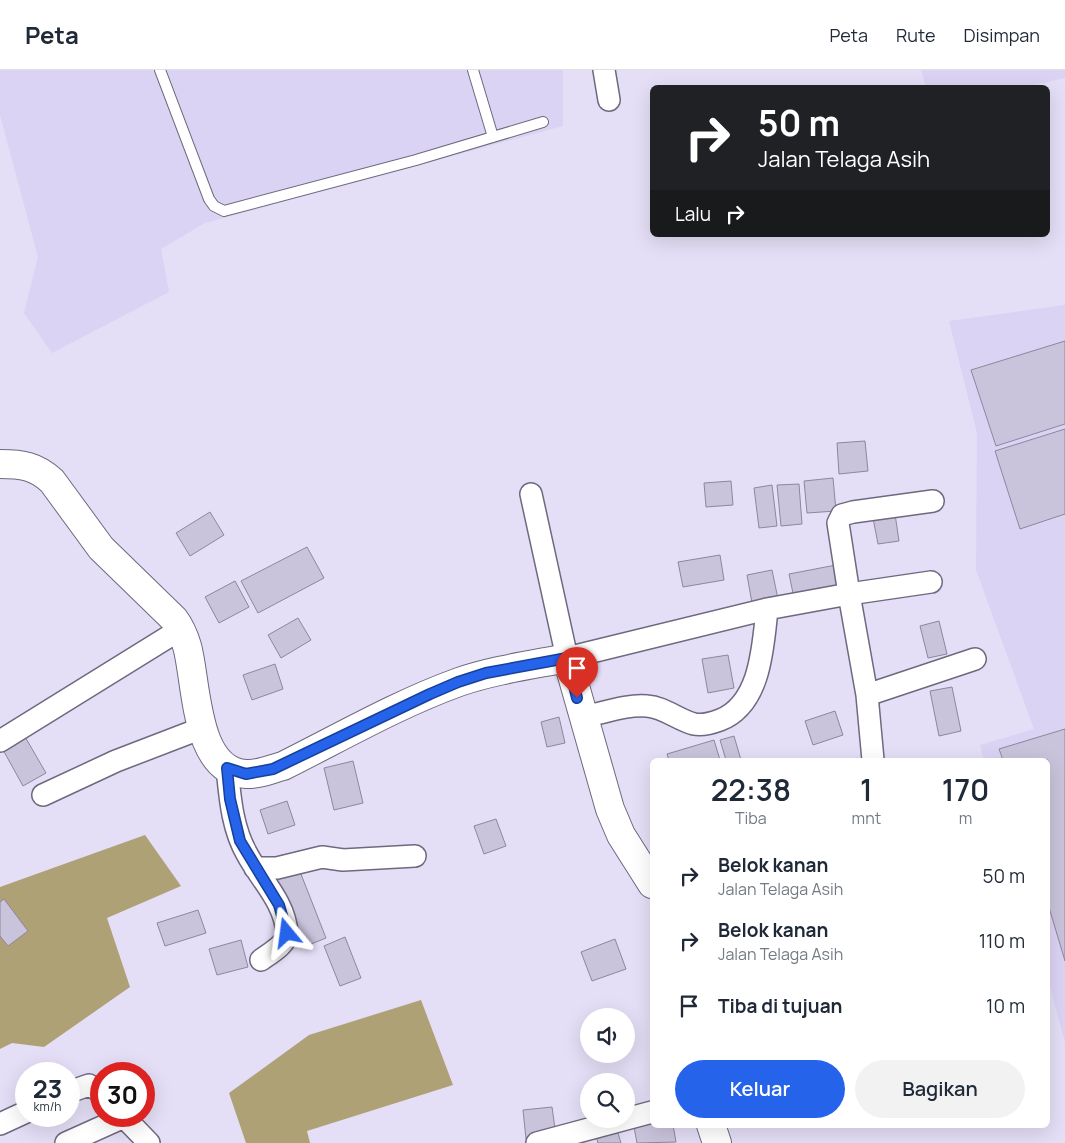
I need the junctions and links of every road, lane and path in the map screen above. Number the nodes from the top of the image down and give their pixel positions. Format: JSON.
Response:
{"nodes":[{"id":1,"x":160,"y":70,"type":"edge"},
{"id":2,"x":473,"y":70,"type":"edge"},
{"id":3,"x":604,"y":70,"type":"edge"},
{"id":4,"x":609,"y":100,"type":"dead end"},
{"id":5,"x":543,"y":122,"type":"dead end"},
{"id":6,"x":493,"y":137,"type":"junction"},
{"id":7,"x":0,"y":464,"type":"edge"},
{"id":8,"x":532,"y":494,"type":"dead end"},
{"id":9,"x":933,"y":501,"type":"dead end"},
{"id":10,"x":931,"y":582,"type":"dead end"},
{"id":11,"x":849,"y":594,"type":"junction"},
{"id":12,"x":767,"y":609,"type":"junction"},
{"id":13,"x":181,"y":629,"type":"junction"},
{"id":14,"x":567,"y":658,"type":"junction"},
{"id":15,"x":975,"y":659,"type":"dead end"},
{"id":16,"x":867,"y":695,"type":"junction"},
{"id":17,"x":583,"y":717,"type":"junction"},
{"id":18,"x":202,"y":728,"type":"junction"},
{"id":19,"x":0,"y":742,"type":"edge"},
{"id":20,"x":874,"y":758,"type":"edge"},
{"id":21,"x":227,"y":768,"type":"junction"},
{"id":22,"x":43,"y":795,"type":"dead end"},
{"id":23,"x":415,"y":856,"type":"dead end"},
{"id":24,"x":256,"y":868,"type":"junction"},
{"id":25,"x":650,"y":881,"type":"edge"},
{"id":26,"x":261,"y":960,"type":"dead end"},
{"id":27,"x":650,"y":1113,"type":"edge"},
{"id":28,"x":15,"y":1117,"type":"edge"},
{"id":29,"x":0,"y":1124,"type":"edge"},
{"id":30,"x":100,"y":1127,"type":"edge"},
{"id":31,"x":134,"y":1127,"type":"edge"},
{"id":32,"x":712,"y":1128,"type":"edge"},
{"id":33,"x":66,"y":1143,"type":"edge"},
{"id":34,"x":149,"y":1143,"type":"edge"},
{"id":35,"x":537,"y":1143,"type":"edge"},
{"id":36,"x":717,"y":1143,"type":"edge"}],
"edges":[{"from":1,"to":6,"type":"lane"},
{"from":2,"to":6,"type":"lane"},
{"from":3,"to":4,"type":"street"},
{"from":5,"to":6,"type":"lane"},
{"from":7,"to":13,"type":"street"},
{"from":8,"to":14,"type":"street"},
{"from":9,"to":11,"type":"street"},
{"from":10,"to":11,"type":"street"},
{"from":11,"to":12,"type":"street"},
{"from":11,"to":16,"type":"street"},
{"from":12,"to":14,"type":"street"},
{"from":12,"to":17,"type":"street"},
{"from":13,"to":18,"type":"street"},
{"from":13,"to":19,"type":"street"},
{"from":14,"to":17,"type":"street"},
{"from":14,"to":21,"type":"street"},
{"from":15,"to":16,"type":"street"},
{"from":16,"to":20,"type":"street"},
{"from":17,"to":25,"type":"street"},
{"from":18,"to":21,"type":"street"},
{"from":18,"to":22,"type":"street"},
{"from":21,"to":24,"type":"street"},
{"from":23,"to":24,"type":"street"},
{"from":24,"to":26,"type":"street"},
{"from":27,"to":35,"type":"street"},
{"from":28,"to":29,"type":"street"},
{"from":30,"to":33,"type":"street"},
{"from":31,"to":34,"type":"street"},
{"from":32,"to":36,"type":"street"}]}
